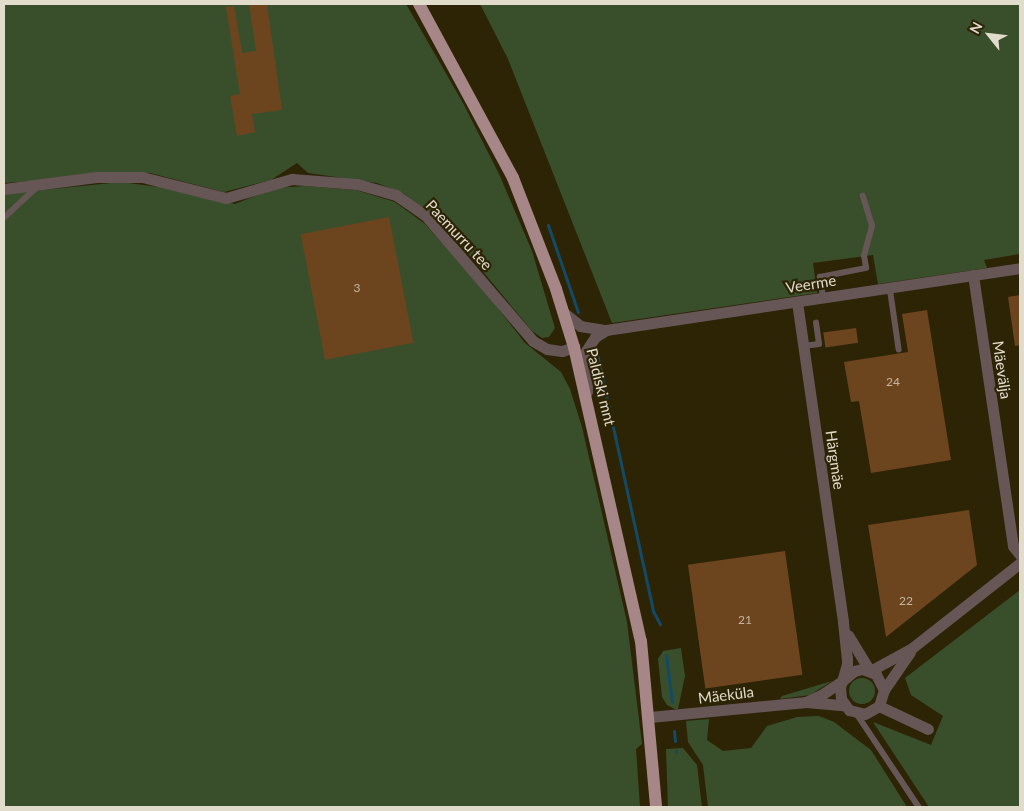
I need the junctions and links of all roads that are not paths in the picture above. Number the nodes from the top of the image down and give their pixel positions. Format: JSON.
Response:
{"nodes":[{"id":1,"x":419,"y":4,"type":"edge"},
{"id":2,"x":39,"y":186,"type":"junction"},
{"id":3,"x":4,"y":189,"type":"edge"},
{"id":4,"x":863,"y":196,"type":"dead end"},
{"id":5,"x":4,"y":218,"type":"edge"},
{"id":6,"x":1020,"y":268,"type":"edge"},
{"id":7,"x":973,"y":275,"type":"junction"},
{"id":8,"x":890,"y":288,"type":"junction"},
{"id":9,"x":823,"y":297,"type":"junction"},
{"id":10,"x":797,"y":302,"type":"junction"},
{"id":11,"x":562,"y":312,"type":"junction"},
{"id":12,"x":816,"y":323,"type":"dead end"},
{"id":13,"x":606,"y":330,"type":"junction"},
{"id":14,"x":803,"y":346,"type":"junction"},
{"id":15,"x":574,"y":347,"type":"junction"},
{"id":16,"x":899,"y":349,"type":"dead end"},
{"id":17,"x":587,"y":395,"type":"junction"},
{"id":18,"x":1020,"y":555,"type":"edge"},
{"id":19,"x":1020,"y":563,"type":"edge"},
{"id":20,"x":843,"y":622,"type":"junction"},
{"id":21,"x":912,"y":648,"type":"junction"},
{"id":22,"x":870,"y":671,"type":"junction"},
{"id":23,"x":842,"y":681,"type":"junction"},
{"id":24,"x":884,"y":690,"type":"junction"},
{"id":25,"x":806,"y":702,"type":"junction"},
{"id":26,"x":844,"y":705,"type":"junction"},
{"id":27,"x":879,"y":706,"type":"junction"},
{"id":28,"x":857,"y":714,"type":"junction"},
{"id":29,"x":650,"y":717,"type":"junction"},
{"id":30,"x":928,"y":729,"type":"dead end"},
{"id":31,"x":656,"y":807,"type":"edge"},
{"id":32,"x":919,"y":807,"type":"edge"}],
"edges":[{"from":1,"to":11,"type":"main road","name":"Paldiski mnt"},
{"from":2,"to":3,"type":"street","name":"Paemurru tee"},
{"from":2,"to":5,"type":"lane"},
{"from":2,"to":15,"type":"street","name":"Paemurru tee"},
{"from":4,"to":9,"type":"lane"},
{"from":6,"to":7,"type":"street","name":"Veerme"},
{"from":7,"to":8,"type":"street","name":"Veerme"},
{"from":7,"to":18,"type":"street","name":"Mäevälja"},
{"from":8,"to":9,"type":"street","name":"Veerme"},
{"from":8,"to":16,"type":"lane"},
{"from":9,"to":10,"type":"street","name":"Veerme"},
{"from":10,"to":13,"type":"street","name":"Veerme"},
{"from":10,"to":14,"type":"street","name":"Härgmäe"},
{"from":11,"to":13,"type":"street","name":"Veerme"},
{"from":11,"to":15,"type":"main road","name":"Paldiski mnt"},
{"from":12,"to":14,"type":"lane"},
{"from":13,"to":17,"type":"street"},
{"from":14,"to":20,"type":"street","name":"Härgmäe"},
{"from":15,"to":17,"type":"main road","name":"Paldiski mnt"},
{"from":17,"to":29,"type":"main road","name":"Paldiski mnt"},
{"from":19,"to":21,"type":"street"},
{"from":20,"to":22,"type":"street","name":"Härgmäe"},
{"from":20,"to":23,"type":"street","name":"Härgmäe"},
{"from":21,"to":22,"type":"street"},
{"from":21,"to":24,"type":"street"},
{"from":22,"to":23,"type":"street"},
{"from":22,"to":24,"type":"street"},
{"from":23,"to":25,"type":"street","name":"Mäeküla"},
{"from":23,"to":26,"type":"street"},
{"from":24,"to":27,"type":"street"},
{"from":25,"to":26,"type":"street","name":"Mäeküla"},
{"from":25,"to":29,"type":"street","name":"Mäeküla"},
{"from":26,"to":28,"type":"street"},
{"from":27,"to":28,"type":"street"},
{"from":27,"to":30,"type":"street"},
{"from":28,"to":32,"type":"lane"},
{"from":29,"to":31,"type":"main road","name":"Paldiski mnt"}]}
